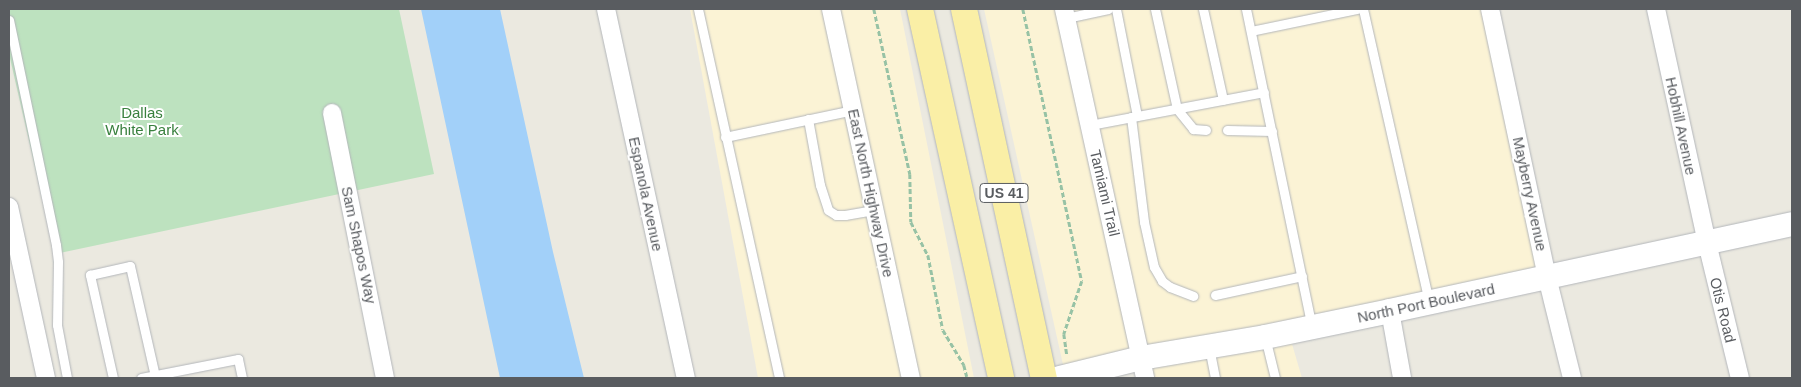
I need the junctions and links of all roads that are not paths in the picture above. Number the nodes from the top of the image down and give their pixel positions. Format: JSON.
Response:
{"nodes":[{"id":1,"x":606,"y":9,"type":"edge"},
{"id":2,"x":698,"y":9,"type":"edge"},
{"id":3,"x":831,"y":9,"type":"edge"},
{"id":4,"x":920,"y":9,"type":"edge"},
{"id":5,"x":964,"y":9,"type":"edge"},
{"id":6,"x":1108,"y":9,"type":"edge"},
{"id":7,"x":1116,"y":9,"type":"edge"},
{"id":8,"x":1156,"y":9,"type":"edge"},
{"id":9,"x":1203,"y":9,"type":"edge"},
{"id":10,"x":1246,"y":9,"type":"edge"},
{"id":11,"x":1357,"y":9,"type":"edge"},
{"id":12,"x":1364,"y":9,"type":"edge"},
{"id":13,"x":1490,"y":9,"type":"edge"},
{"id":14,"x":1656,"y":9,"type":"edge"},
{"id":15,"x":1065,"y":13,"type":"edge"},
{"id":16,"x":9,"y":20,"type":"edge"},
{"id":17,"x":1251,"y":31,"type":"junction"},
{"id":18,"x":1264,"y":92,"type":"junction"},
{"id":19,"x":1222,"y":100,"type":"junction"},
{"id":20,"x":1177,"y":109,"type":"junction"},
{"id":21,"x":852,"y":110,"type":"junction"},
{"id":22,"x":332,"y":113,"type":"dead end"},
{"id":23,"x":1134,"y":117,"type":"junction"},
{"id":24,"x":808,"y":119,"type":"junction"},
{"id":25,"x":1090,"y":125,"type":"junction"},
{"id":26,"x":1206,"y":130,"type":"dead end"},
{"id":27,"x":1227,"y":130,"type":"dead end"},
{"id":28,"x":1272,"y":131,"type":"junction"},
{"id":29,"x":725,"y":137,"type":"junction"},
{"id":30,"x":9,"y":207,"type":"edge"},
{"id":31,"x":874,"y":210,"type":"junction"},
{"id":32,"x":1792,"y":224,"type":"edge"},
{"id":33,"x":1707,"y":242,"type":"junction"},
{"id":34,"x":1302,"y":276,"type":"junction"},
{"id":35,"x":1547,"y":277,"type":"junction"},
{"id":36,"x":1215,"y":295,"type":"dead end"},
{"id":37,"x":1193,"y":296,"type":"dead end"},
{"id":38,"x":1430,"y":302,"type":"junction"},
{"id":39,"x":1390,"y":311,"type":"junction"},
{"id":40,"x":1312,"y":327,"type":"junction"},
{"id":41,"x":1265,"y":337,"type":"junction"},
{"id":42,"x":1209,"y":346,"type":"junction"},
{"id":43,"x":1143,"y":368,"type":"edge"},
{"id":44,"x":155,"y":376,"type":"junction"},
{"id":45,"x":46,"y":378,"type":"edge"},
{"id":46,"x":67,"y":378,"type":"edge"},
{"id":47,"x":113,"y":378,"type":"edge"},
{"id":48,"x":141,"y":378,"type":"edge"},
{"id":49,"x":242,"y":378,"type":"edge"},
{"id":50,"x":385,"y":378,"type":"edge"},
{"id":51,"x":686,"y":378,"type":"edge"},
{"id":52,"x":779,"y":378,"type":"edge"},
{"id":53,"x":911,"y":378,"type":"edge"},
{"id":54,"x":1001,"y":378,"type":"edge"},
{"id":55,"x":1044,"y":378,"type":"edge"},
{"id":56,"x":1060,"y":378,"type":"edge"},
{"id":57,"x":1215,"y":378,"type":"edge"},
{"id":58,"x":1275,"y":378,"type":"edge"},
{"id":59,"x":1402,"y":378,"type":"edge"},
{"id":60,"x":1572,"y":378,"type":"edge"},
{"id":61,"x":1740,"y":378,"type":"edge"}],
"edges":[{"from":1,"to":51,"type":"street","name":"Espanola Avenue"},
{"from":2,"to":29,"type":"lane"},
{"from":3,"to":21,"type":"street","name":"East North Highway Drive"},
{"from":4,"to":54,"type":"main road","number":"US 41"},
{"from":5,"to":55,"type":"main road","number":"US 41"},
{"from":6,"to":15,"type":"lane"},
{"from":7,"to":23,"type":"lane"},
{"from":8,"to":20,"type":"lane"},
{"from":9,"to":19,"type":"lane"},
{"from":10,"to":17,"type":"lane"},
{"from":11,"to":17,"type":"lane"},
{"from":12,"to":38,"type":"lane"},
{"from":13,"to":35,"type":"street","name":"Mayberry Avenue"},
{"from":14,"to":33,"type":"street","name":"Hobhill Avenue"},
{"from":15,"to":25,"type":"street","name":"Tamiami Trail"},
{"from":16,"to":46,"type":"lane"},
{"from":17,"to":18,"type":"lane"},
{"from":18,"to":19,"type":"lane"},
{"from":18,"to":28,"type":"lane"},
{"from":19,"to":20,"type":"lane"},
{"from":20,"to":23,"type":"lane"},
{"from":20,"to":26,"type":"lane"},
{"from":21,"to":24,"type":"lane"},
{"from":21,"to":31,"type":"street","name":"East North Highway Drive"},
{"from":22,"to":50,"type":"street","name":"Sam Shapos Way"},
{"from":23,"to":25,"type":"lane"},
{"from":23,"to":37,"type":"lane"},
{"from":24,"to":29,"type":"lane"},
{"from":24,"to":31,"type":"lane"},
{"from":25,"to":43,"type":"street","name":"Tamiami Trail"},
{"from":27,"to":28,"type":"lane"},
{"from":28,"to":34,"type":"lane"},
{"from":29,"to":52,"type":"lane"},
{"from":30,"to":45,"type":"street"},
{"from":31,"to":53,"type":"street","name":"East North Highway Drive"},
{"from":32,"to":33,"type":"street","name":"North Port Boulevard"},
{"from":33,"to":35,"type":"street","name":"North Port Boulevard"},
{"from":33,"to":61,"type":"street","name":"Otis Road"},
{"from":34,"to":36,"type":"lane"},
{"from":34,"to":40,"type":"lane"},
{"from":35,"to":38,"type":"street","name":"North Port Boulevard"},
{"from":35,"to":60,"type":"street","name":"Mayberry Avenue"},
{"from":38,"to":39,"type":"street","name":"North Port Boulevard"},
{"from":39,"to":40,"type":"street","name":"North Port Boulevard"},
{"from":39,"to":59,"type":"street"},
{"from":40,"to":41,"type":"street","name":"North Port Boulevard"},
{"from":41,"to":42,"type":"street","name":"North Port Boulevard"},
{"from":41,"to":58,"type":"lane"},
{"from":42,"to":43,"type":"street","name":"North Port Boulevard"},
{"from":42,"to":57,"type":"lane"},
{"from":43,"to":56,"type":"street","name":"North Port Boulevard"},
{"from":44,"to":47,"type":"lane"},
{"from":44,"to":48,"type":"lane"},
{"from":44,"to":49,"type":"lane"}]}
